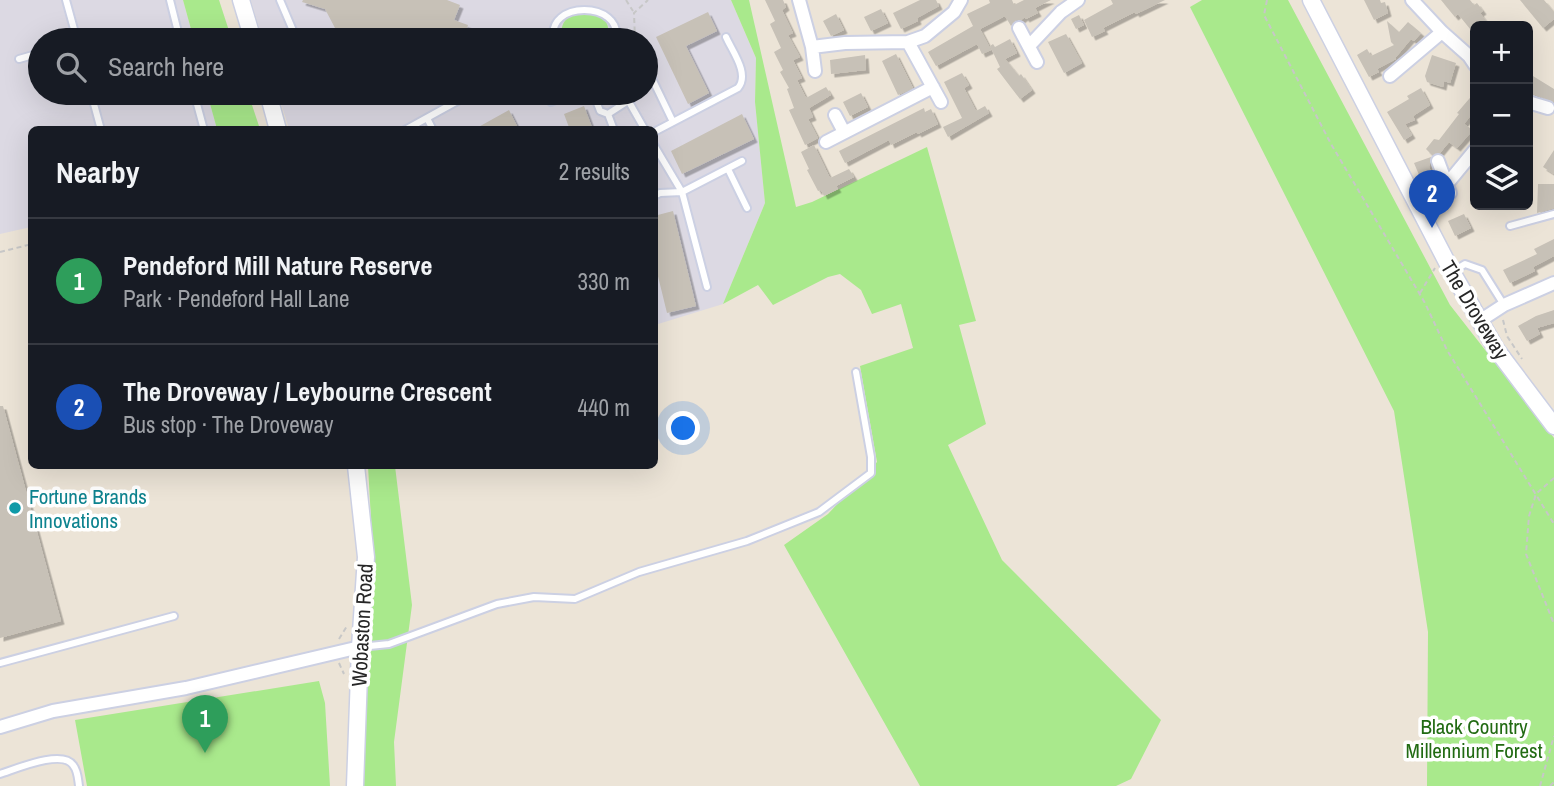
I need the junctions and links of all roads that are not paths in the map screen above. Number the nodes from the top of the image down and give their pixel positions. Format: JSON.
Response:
{"nodes":[{"id":1,"x":66,"y":0,"type":"edge"},
{"id":2,"x":170,"y":0,"type":"edge"},
{"id":3,"x":241,"y":0,"type":"edge"},
{"id":4,"x":280,"y":0,"type":"edge"},
{"id":5,"x":799,"y":0,"type":"edge"},
{"id":6,"x":961,"y":0,"type":"edge"},
{"id":7,"x":1078,"y":0,"type":"edge"},
{"id":8,"x":1311,"y":0,"type":"edge"},
{"id":9,"x":1412,"y":0,"type":"edge"},
{"id":10,"x":572,"y":3,"type":"dead end"},
{"id":11,"x":602,"y":5,"type":"dead end"},
{"id":12,"x":74,"y":28,"type":"edge"},
{"id":13,"x":177,"y":28,"type":"edge"},
{"id":14,"x":249,"y":28,"type":"edge"},
{"id":15,"x":292,"y":28,"type":"edge"},
{"id":16,"x":553,"y":28,"type":"edge"},
{"id":17,"x":616,"y":28,"type":"edge"},
{"id":18,"x":1019,"y":28,"type":"dead end"},
{"id":19,"x":1442,"y":32,"type":"junction"},
{"id":20,"x":726,"y":37,"type":"dead end"},
{"id":21,"x":908,"y":42,"type":"junction"},
{"id":22,"x":1029,"y":46,"type":"junction"},
{"id":23,"x":812,"y":47,"type":"junction"},
{"id":24,"x":28,"y":56,"type":"edge"},
{"id":25,"x":1470,"y":58,"type":"edge"},
{"id":26,"x":19,"y":59,"type":"dead end"},
{"id":27,"x":1037,"y":62,"type":"dead end"},
{"id":28,"x":815,"y":71,"type":"dead end"},
{"id":29,"x":1390,"y":76,"type":"dead end"},
{"id":30,"x":933,"y":87,"type":"junction"},
{"id":31,"x":658,"y":91,"type":"edge"},
{"id":32,"x":941,"y":102,"type":"dead end"},
{"id":33,"x":1533,"y":104,"type":"edge"},
{"id":34,"x":94,"y":105,"type":"edge"},
{"id":35,"x":197,"y":105,"type":"edge"},
{"id":36,"x":271,"y":105,"type":"edge"},
{"id":37,"x":450,"y":105,"type":"edge"},
{"id":38,"x":598,"y":105,"type":"edge"},
{"id":39,"x":622,"y":105,"type":"edge"},
{"id":40,"x":630,"y":105,"type":"edge"},
{"id":41,"x":1548,"y":108,"type":"dead end"},
{"id":42,"x":608,"y":114,"type":"junction"},
{"id":43,"x":835,"y":115,"type":"dead end"},
{"id":44,"x":427,"y":118,"type":"junction"},
{"id":45,"x":673,"y":122,"type":"junction"},
{"id":46,"x":100,"y":126,"type":"edge"},
{"id":47,"x":203,"y":126,"type":"edge"},
{"id":48,"x":277,"y":126,"type":"edge"},
{"id":49,"x":412,"y":126,"type":"edge"},
{"id":50,"x":431,"y":126,"type":"edge"},
{"id":51,"x":612,"y":126,"type":"edge"},
{"id":52,"x":643,"y":126,"type":"edge"},
{"id":53,"x":658,"y":130,"type":"edge"},
{"id":54,"x":844,"y":132,"type":"junction"},
{"id":55,"x":827,"y":142,"type":"dead end"},
{"id":56,"x":658,"y":152,"type":"edge"},
{"id":57,"x":1470,"y":157,"type":"edge"},
{"id":58,"x":742,"y":161,"type":"dead end"},
{"id":59,"x":1438,"y":161,"type":"dead end"},
{"id":60,"x":727,"y":169,"type":"junction"},
{"id":61,"x":682,"y":191,"type":"junction"},
{"id":62,"x":658,"y":194,"type":"edge"},
{"id":63,"x":747,"y":208,"type":"dead end"},
{"id":64,"x":1554,"y":215,"type":"edge"},
{"id":65,"x":1510,"y":226,"type":"dead end"},
{"id":66,"x":1452,"y":272,"type":"junction"},
{"id":67,"x":1554,"y":283,"type":"edge"},
{"id":68,"x":707,"y":287,"type":"dead end"},
{"id":69,"x":1502,"y":307,"type":"junction"},
{"id":70,"x":1481,"y":320,"type":"junction"},
{"id":71,"x":856,"y":372,"type":"dead end"},
{"id":72,"x":1554,"y":426,"type":"edge"},
{"id":73,"x":356,"y":469,"type":"edge"},
{"id":74,"x":174,"y":616,"type":"dead end"},
{"id":75,"x":360,"y":647,"type":"junction"},
{"id":76,"x":0,"y":663,"type":"edge"},
{"id":77,"x":0,"y":727,"type":"edge"},
{"id":78,"x":0,"y":774,"type":"edge"},
{"id":79,"x":79,"y":786,"type":"edge"},
{"id":80,"x":355,"y":786,"type":"edge"}],
"edges":[{"from":1,"to":12,"type":"lane"},
{"from":2,"to":13,"type":"lane"},
{"from":3,"to":14,"type":"street"},
{"from":4,"to":15,"type":"lane"},
{"from":5,"to":23,"type":"street"},
{"from":6,"to":21,"type":"street"},
{"from":7,"to":22,"type":"street"},
{"from":8,"to":66,"type":"street","name":"The Droveway"},
{"from":9,"to":19,"type":"street"},
{"from":10,"to":16,"type":"lane"},
{"from":11,"to":17,"type":"lane"},
{"from":18,"to":22,"type":"street"},
{"from":19,"to":25,"type":"street"},
{"from":19,"to":29,"type":"street"},
{"from":20,"to":45,"type":"lane"},
{"from":21,"to":23,"type":"street"},
{"from":21,"to":30,"type":"street"},
{"from":22,"to":27,"type":"street"},
{"from":23,"to":28,"type":"street"},
{"from":24,"to":26,"type":"lane"},
{"from":30,"to":32,"type":"street"},
{"from":30,"to":54,"type":"street"},
{"from":31,"to":45,"type":"lane"},
{"from":33,"to":41,"type":"street"},
{"from":34,"to":46,"type":"lane"},
{"from":35,"to":47,"type":"lane"},
{"from":36,"to":48,"type":"street"},
{"from":37,"to":44,"type":"lane"},
{"from":38,"to":42,"type":"lane"},
{"from":39,"to":42,"type":"lane"},
{"from":40,"to":52,"type":"lane"},
{"from":42,"to":51,"type":"lane"},
{"from":43,"to":54,"type":"street"},
{"from":44,"to":49,"type":"lane"},
{"from":44,"to":50,"type":"lane"},
{"from":45,"to":53,"type":"lane"},
{"from":54,"to":55,"type":"street"},
{"from":56,"to":61,"type":"lane"},
{"from":57,"to":59,"type":"street"},
{"from":58,"to":60,"type":"lane"},
{"from":60,"to":61,"type":"lane"},
{"from":60,"to":63,"type":"lane"},
{"from":61,"to":62,"type":"lane"},
{"from":61,"to":68,"type":"lane"},
{"from":64,"to":65,"type":"lane"},
{"from":66,"to":69,"type":"lane"},
{"from":66,"to":70,"type":"street","name":"The Droveway"},
{"from":67,"to":69,"type":"street"},
{"from":69,"to":70,"type":"street"},
{"from":70,"to":72,"type":"street","name":"The Droveway"},
{"from":71,"to":75,"type":"lane"},
{"from":73,"to":75,"type":"street","name":"Wobaston Road"},
{"from":74,"to":76,"type":"lane"},
{"from":75,"to":77,"type":"street"},
{"from":75,"to":80,"type":"street","name":"Wobaston Road"},
{"from":78,"to":79,"type":"lane"}]}
